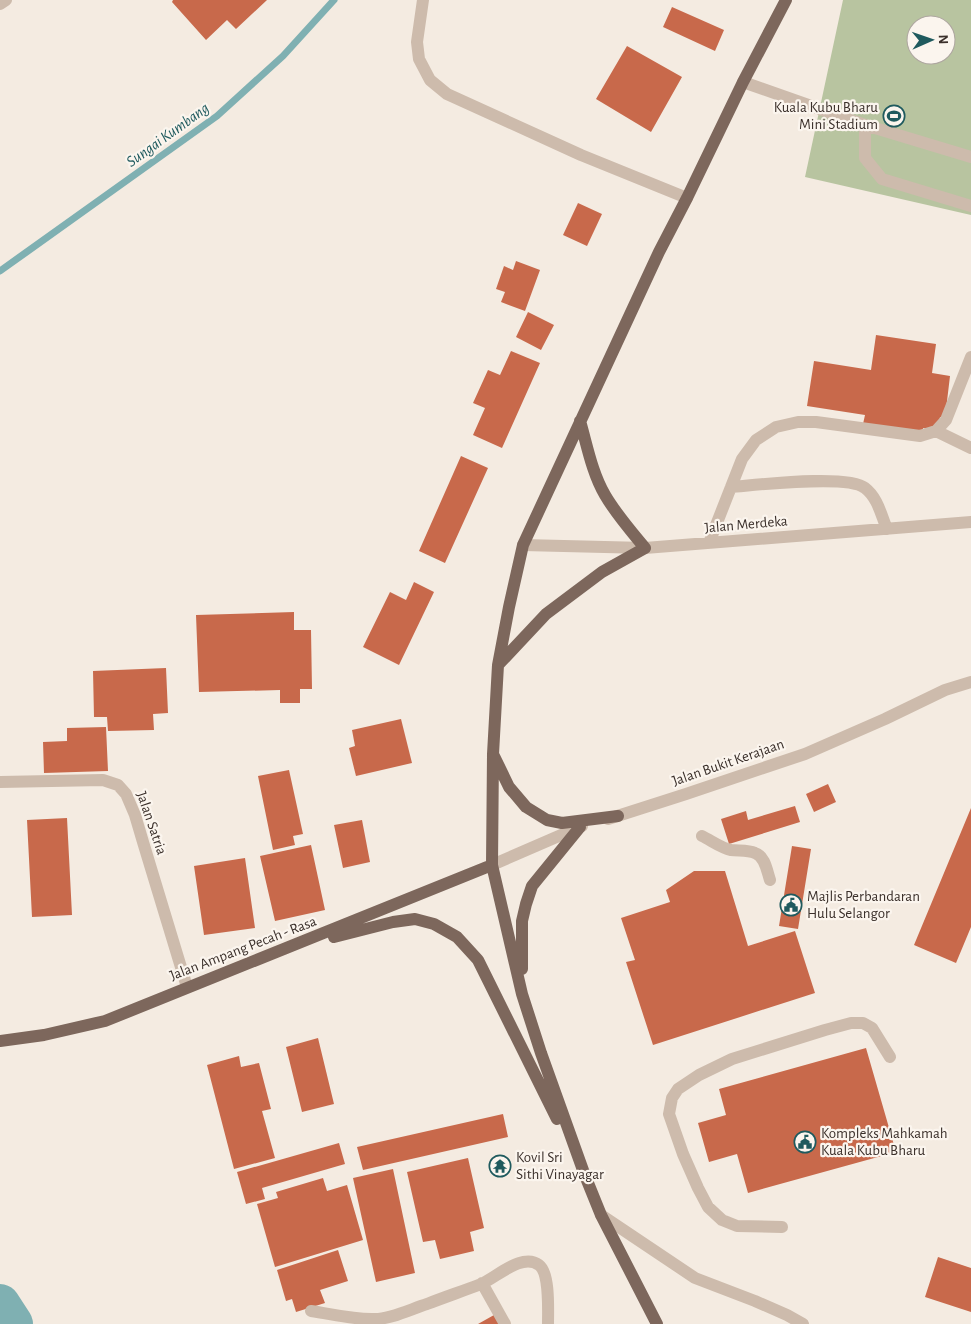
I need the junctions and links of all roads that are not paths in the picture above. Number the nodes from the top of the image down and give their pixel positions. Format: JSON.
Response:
{"nodes":[{"id":1,"x":6,"y":0,"type":"edge"},
{"id":2,"x":423,"y":0,"type":"edge"},
{"id":3,"x":786,"y":0,"type":"edge"},
{"id":4,"x":0,"y":4,"type":"edge"},
{"id":5,"x":742,"y":82,"type":"junction"},
{"id":6,"x":865,"y":125,"type":"junction"},
{"id":7,"x":971,"y":157,"type":"edge"},
{"id":8,"x":687,"y":198,"type":"junction"},
{"id":9,"x":971,"y":206,"type":"edge"},
{"id":10,"x":971,"y":357,"type":"edge"},
{"id":11,"x":580,"y":421,"type":"junction"},
{"id":12,"x":936,"y":431,"type":"junction"},
{"id":13,"x":971,"y":448,"type":"edge"},
{"id":14,"x":731,"y":487,"type":"junction"},
{"id":15,"x":971,"y":522,"type":"edge"},
{"id":16,"x":886,"y":529,"type":"junction"},
{"id":17,"x":709,"y":543,"type":"junction"},
{"id":18,"x":523,"y":545,"type":"junction"},
{"id":19,"x":645,"y":548,"type":"junction"},
{"id":20,"x":498,"y":665,"type":"junction"},
{"id":21,"x":971,"y":682,"type":"edge"},
{"id":22,"x":493,"y":754,"type":"junction"},
{"id":23,"x":0,"y":782,"type":"edge"},
{"id":24,"x":618,"y":816,"type":"junction"},
{"id":25,"x":580,"y":827,"type":"junction"},
{"id":26,"x":702,"y":836,"type":"dead end"},
{"id":27,"x":492,"y":865,"type":"junction"},
{"id":28,"x":770,"y":880,"type":"dead end"},
{"id":29,"x":289,"y":948,"type":"junction"},
{"id":30,"x":187,"y":987,"type":"junction"},
{"id":31,"x":522,"y":994,"type":"junction"},
{"id":32,"x":0,"y":1041,"type":"edge"},
{"id":33,"x":890,"y":1057,"type":"dead end"},
{"id":34,"x":584,"y":1173,"type":"junction"},
{"id":35,"x":601,"y":1215,"type":"junction"},
{"id":36,"x":782,"y":1227,"type":"dead end"},
{"id":37,"x":482,"y":1284,"type":"junction"},
{"id":38,"x":311,"y":1311,"type":"dead end"},
{"id":39,"x":505,"y":1324,"type":"edge"},
{"id":40,"x":548,"y":1324,"type":"edge"},
{"id":41,"x":657,"y":1324,"type":"edge"},
{"id":42,"x":803,"y":1324,"type":"edge"}],
"edges":[{"from":1,"to":4,"type":"street"},
{"from":2,"to":8,"type":"street"},
{"from":3,"to":5,"type":"main road"},
{"from":5,"to":6,"type":"street"},
{"from":5,"to":8,"type":"main road"},
{"from":6,"to":7,"type":"street"},
{"from":6,"to":9,"type":"street"},
{"from":8,"to":11,"type":"main road"},
{"from":10,"to":12,"type":"street"},
{"from":11,"to":18,"type":"main road"},
{"from":11,"to":19,"type":"main road"},
{"from":12,"to":13,"type":"street"},
{"from":12,"to":14,"type":"street"},
{"from":14,"to":16,"type":"street"},
{"from":14,"to":17,"type":"street"},
{"from":15,"to":16,"type":"street","name":"Jalan Merdeka"},
{"from":16,"to":17,"type":"street","name":"Jalan Merdeka"},
{"from":17,"to":19,"type":"street","name":"Jalan Merdeka"},
{"from":18,"to":19,"type":"street","name":"Jalan Merdeka"},
{"from":18,"to":20,"type":"main road"},
{"from":19,"to":20,"type":"main road"},
{"from":20,"to":22,"type":"main road"},
{"from":21,"to":24,"type":"street","name":"Jalan Bukit Kerajaan"},
{"from":22,"to":24,"type":"main road"},
{"from":22,"to":27,"type":"main road"},
{"from":23,"to":30,"type":"street","name":"Jalan Satria"},
{"from":24,"to":25,"type":"street","name":"Jalan Bukit Kerajaan"},
{"from":25,"to":27,"type":"street","name":"Jalan Bukit Kerajaan"},
{"from":25,"to":31,"type":"main road"},
{"from":26,"to":28,"type":"street"},
{"from":27,"to":29,"type":"main road","name":"Jalan Ampang Pecah - Rasa"},
{"from":27,"to":31,"type":"main road"},
{"from":29,"to":30,"type":"main road","name":"Jalan Ampang Pecah - Rasa"},
{"from":29,"to":34,"type":"main road"},
{"from":30,"to":32,"type":"main road","name":"Jalan Ampang Pecah - Rasa"},
{"from":31,"to":34,"type":"main road"},
{"from":33,"to":36,"type":"street"},
{"from":34,"to":35,"type":"main road"},
{"from":35,"to":41,"type":"main road"},
{"from":35,"to":42,"type":"street"},
{"from":37,"to":38,"type":"street"},
{"from":37,"to":39,"type":"street"},
{"from":37,"to":40,"type":"street"}]}
